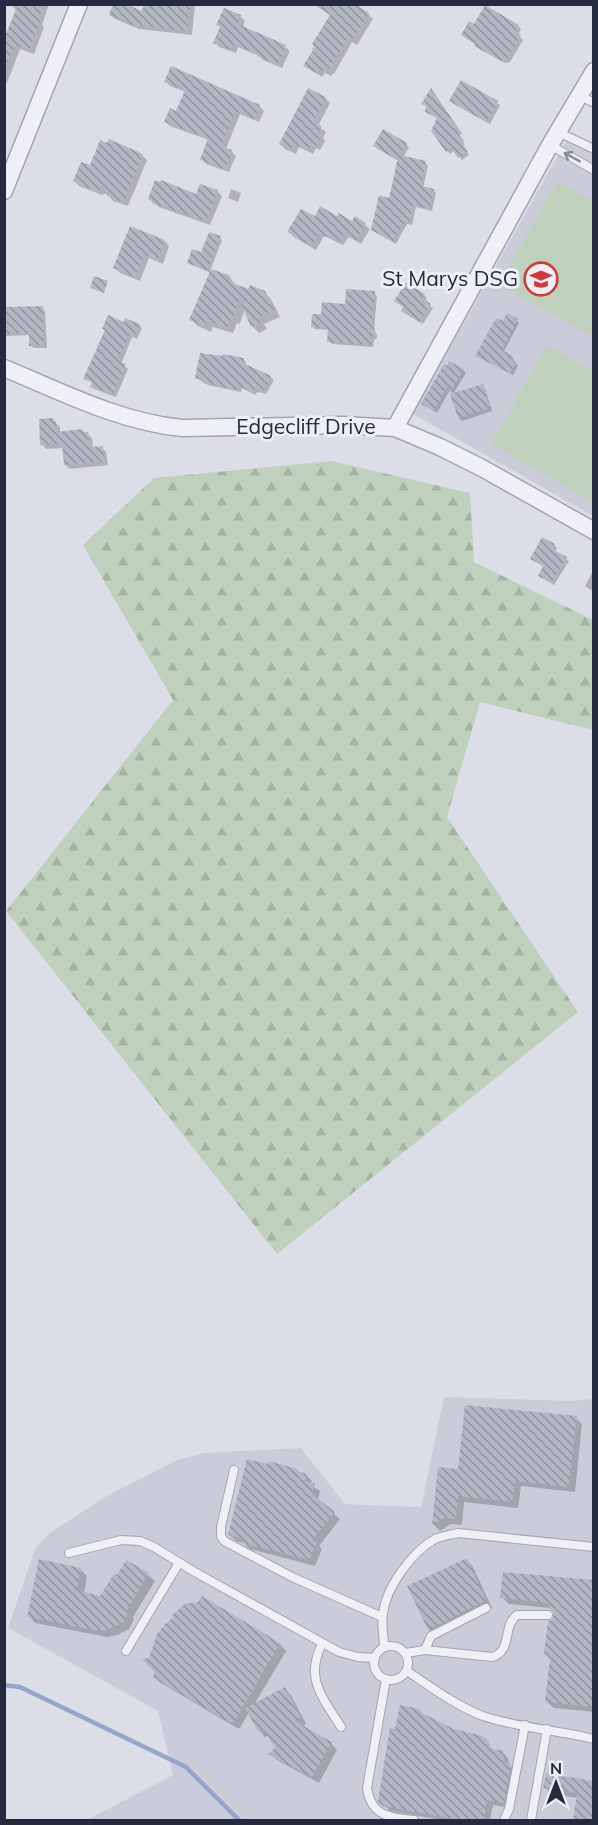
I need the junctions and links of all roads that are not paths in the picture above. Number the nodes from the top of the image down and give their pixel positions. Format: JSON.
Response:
{"nodes":[{"id":1,"x":79,"y":4,"type":"edge"},
{"id":2,"x":594,"y":71,"type":"edge"},
{"id":3,"x":586,"y":99,"type":"edge"},
{"id":4,"x":554,"y":138,"type":"junction"},
{"id":5,"x":594,"y":149,"type":"edge"},
{"id":6,"x":594,"y":170,"type":"edge"},
{"id":7,"x":4,"y":191,"type":"edge"},
{"id":8,"x":4,"y":368,"type":"edge"},
{"id":9,"x":396,"y":428,"type":"junction"},
{"id":10,"x":594,"y":531,"type":"edge"},
{"id":11,"x":234,"y":1470,"type":"dead end"},
{"id":12,"x":594,"y":1547,"type":"edge"},
{"id":13,"x":69,"y":1553,"type":"dead end"},
{"id":14,"x":179,"y":1563,"type":"junction"},
{"id":15,"x":486,"y":1608,"type":"dead end"},
{"id":16,"x":548,"y":1615,"type":"dead end"},
{"id":17,"x":382,"y":1617,"type":"junction"},
{"id":18,"x":322,"y":1643,"type":"junction"},
{"id":19,"x":384,"y":1647,"type":"junction"},
{"id":20,"x":425,"y":1650,"type":"junction"},
{"id":21,"x":126,"y":1651,"type":"dead end"},
{"id":22,"x":406,"y":1653,"type":"junction"},
{"id":23,"x":375,"y":1658,"type":"junction"},
{"id":24,"x":407,"y":1671,"type":"junction"},
{"id":25,"x":386,"y":1679,"type":"junction"},
{"id":26,"x":525,"y":1725,"type":"junction"},
{"id":27,"x":341,"y":1727,"type":"dead end"},
{"id":28,"x":547,"y":1729,"type":"junction"},
{"id":29,"x":594,"y":1740,"type":"edge"},
{"id":30,"x":414,"y":1821,"type":"edge"},
{"id":31,"x":504,"y":1821,"type":"edge"},
{"id":32,"x":531,"y":1821,"type":"edge"}],
"edges":[{"from":1,"to":7,"type":"street"},
{"from":2,"to":3,"type":"street"},
{"from":3,"to":4,"type":"street"},
{"from":4,"to":5,"type":"lane"},
{"from":6,"to":4,"type":"lane","one_way":true},
{"from":4,"to":9,"type":"street"},
{"from":8,"to":9,"type":"street","name":"Edgecliff Drive"},
{"from":9,"to":10,"type":"street","name":"Edgecliff Drive"},
{"from":11,"to":17,"type":"lane"},
{"from":12,"to":17,"type":"lane"},
{"from":13,"to":14,"type":"lane"},
{"from":14,"to":18,"type":"lane"},
{"from":14,"to":21,"type":"lane"},
{"from":15,"to":20,"type":"lane"},
{"from":16,"to":20,"type":"lane"},
{"from":17,"to":19,"type":"lane"},
{"from":18,"to":23,"type":"lane"},
{"from":18,"to":27,"type":"lane"},
{"from":19,"to":22,"type":"lane"},
{"from":19,"to":23,"type":"lane"},
{"from":20,"to":22,"type":"lane"},
{"from":22,"to":24,"type":"lane"},
{"from":23,"to":25,"type":"lane"},
{"from":24,"to":25,"type":"lane"},
{"from":24,"to":26,"type":"lane"},
{"from":25,"to":30,"type":"lane"},
{"from":26,"to":28,"type":"lane"},
{"from":26,"to":31,"type":"lane"},
{"from":28,"to":29,"type":"lane"},
{"from":28,"to":32,"type":"lane"}]}
